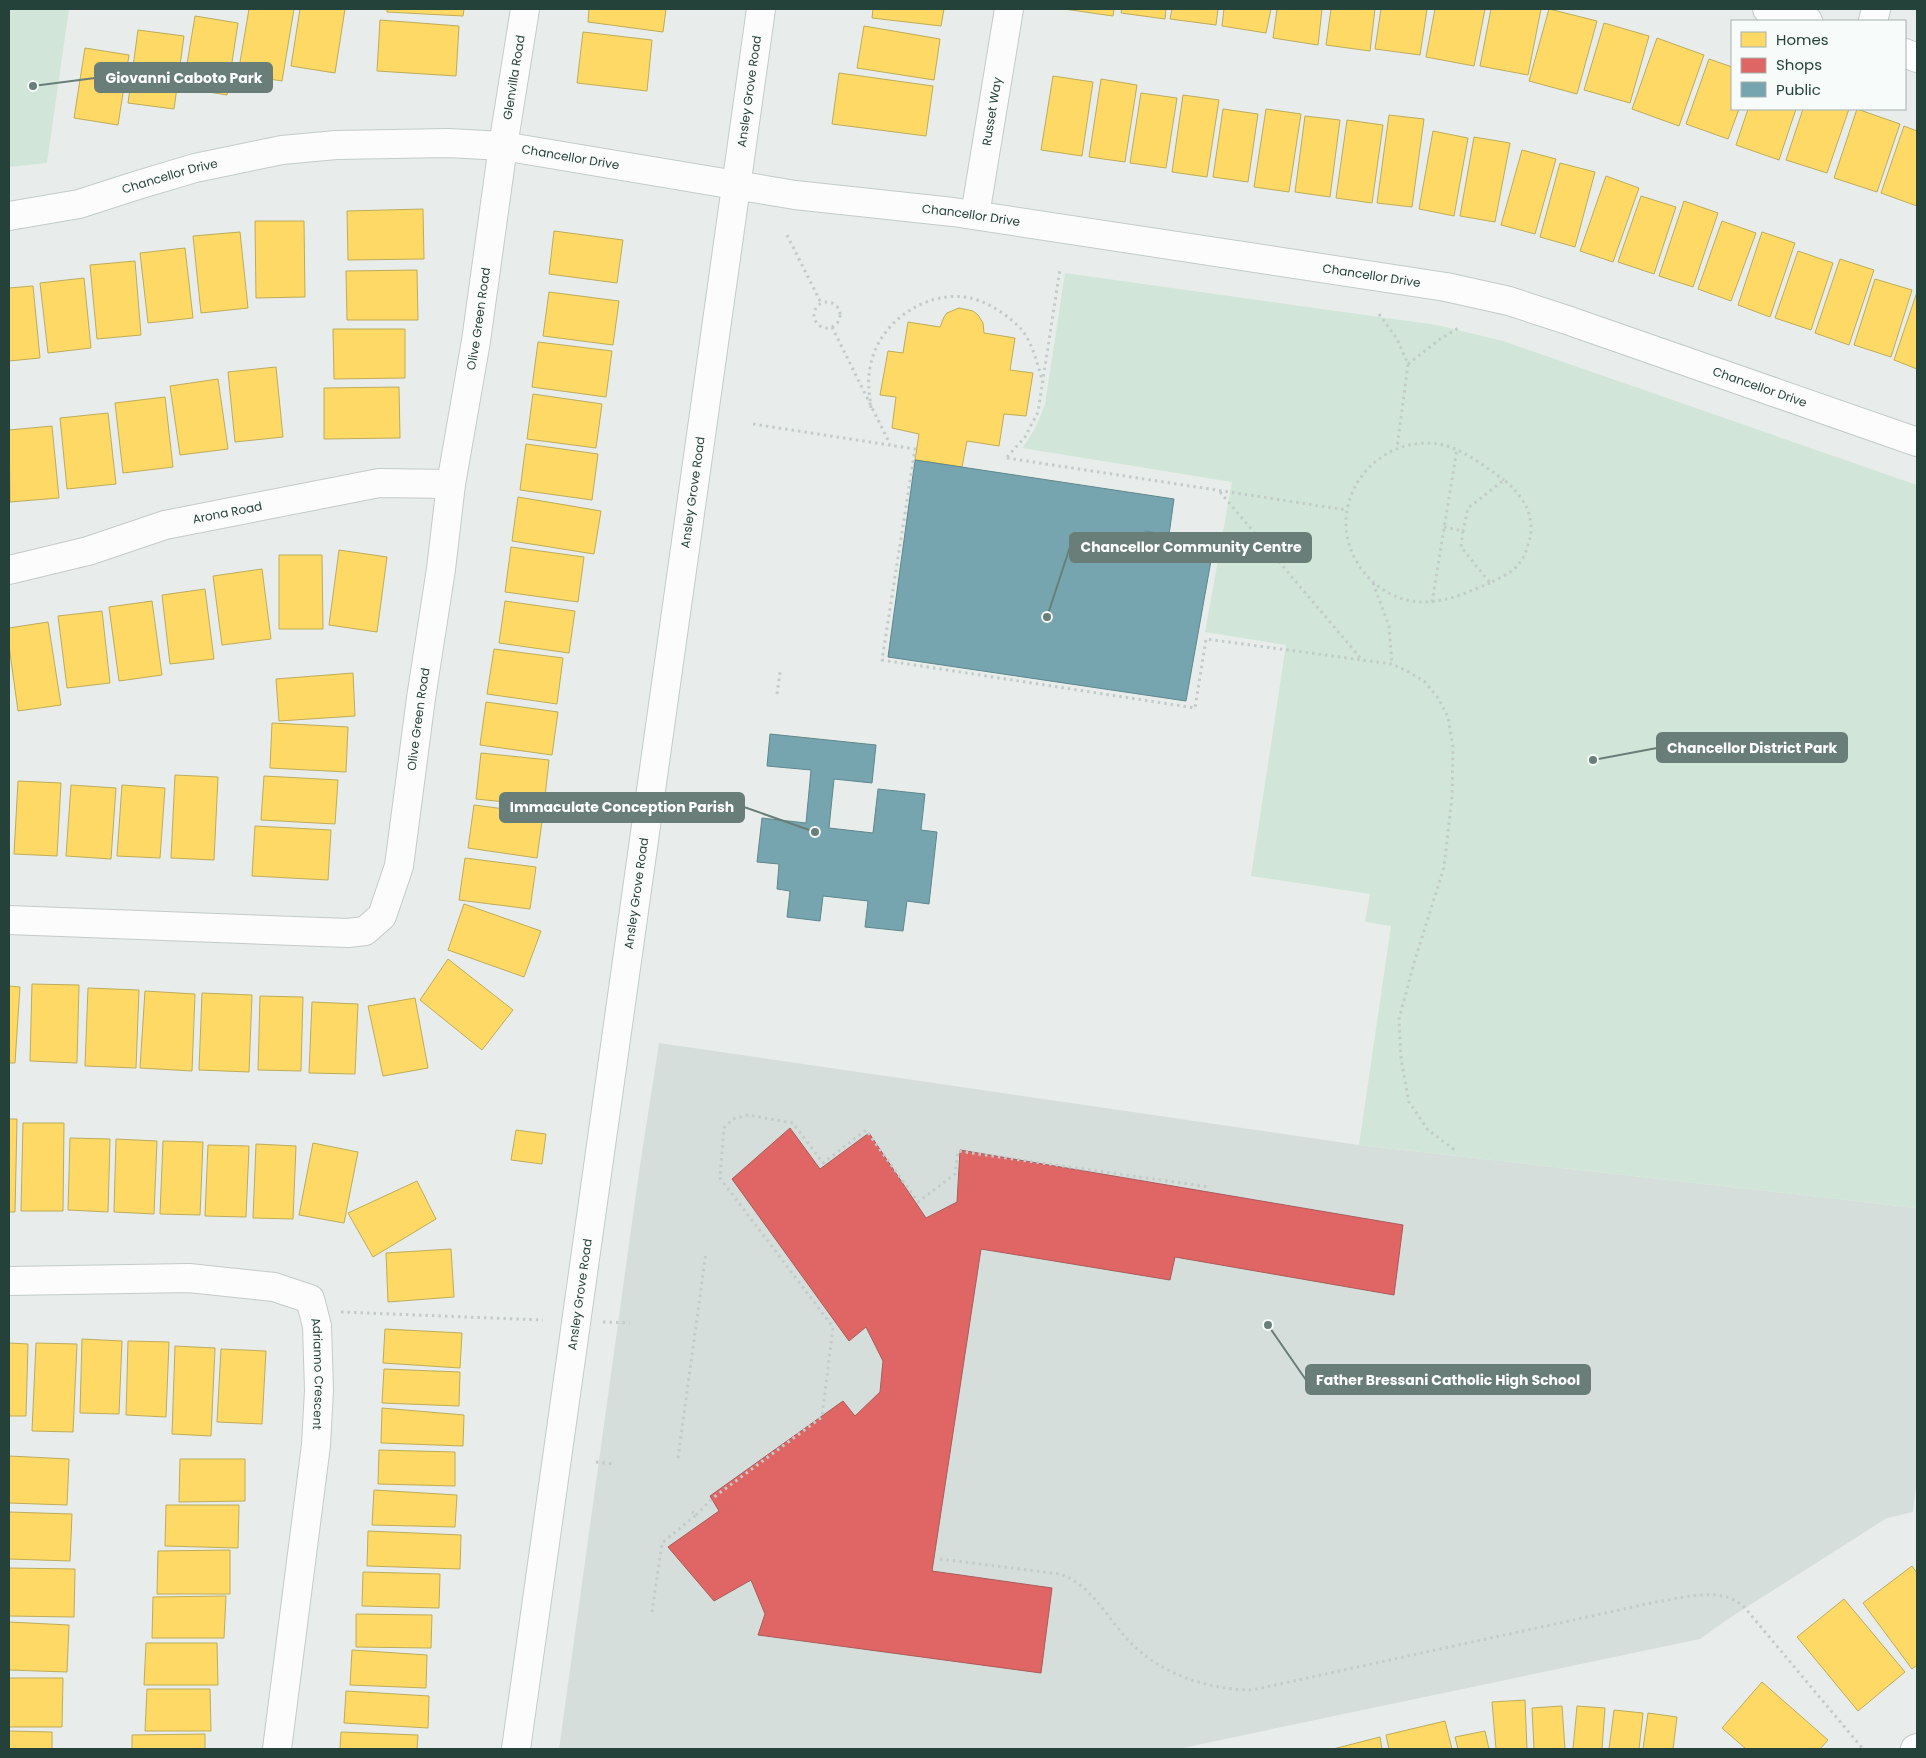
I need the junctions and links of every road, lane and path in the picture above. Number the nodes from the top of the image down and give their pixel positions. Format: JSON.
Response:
{"nodes":[{"id":1,"x":525,"y":9,"type":"edge"},
{"id":2,"x":762,"y":9,"type":"edge"},
{"id":3,"x":1010,"y":9,"type":"edge"},
{"id":4,"x":1768,"y":9,"type":"edge"},
{"id":5,"x":1805,"y":20,"type":"edge"},
{"id":6,"x":503,"y":146,"type":"junction"},
{"id":7,"x":736,"y":184,"type":"junction"},
{"id":8,"x":975,"y":215,"type":"junction"},
{"id":9,"x":9,"y":216,"type":"edge"},
{"id":10,"x":786,"y":236,"type":"dead end"},
{"id":11,"x":1060,"y":269,"type":"dead end"},
{"id":12,"x":821,"y":303,"type":"junction"},
{"id":13,"x":1379,"y":314,"type":"dead end"},
{"id":14,"x":1460,"y":327,"type":"dead end"},
{"id":15,"x":832,"y":328,"type":"junction"},
{"id":16,"x":1408,"y":364,"type":"junction"},
{"id":17,"x":1043,"y":383,"type":"junction"},
{"id":18,"x":871,"y":408,"type":"junction"},
{"id":19,"x":754,"y":424,"type":"dead end"},
{"id":20,"x":1917,"y":442,"type":"edge"},
{"id":21,"x":891,"y":444,"type":"junction"},
{"id":22,"x":1397,"y":448,"type":"junction"},
{"id":23,"x":1457,"y":449,"type":"junction"},
{"id":24,"x":1504,"y":480,"type":"junction"},
{"id":25,"x":450,"y":484,"type":"junction"},
{"id":26,"x":1219,"y":491,"type":"junction"},
{"id":27,"x":1347,"y":510,"type":"junction"},
{"id":28,"x":1444,"y":527,"type":"junction"},
{"id":29,"x":1464,"y":530,"type":"junction"},
{"id":30,"x":9,"y":570,"type":"edge"},
{"id":31,"x":1373,"y":583,"type":"junction"},
{"id":32,"x":1490,"y":583,"type":"junction"},
{"id":33,"x":1432,"y":602,"type":"junction"},
{"id":34,"x":1363,"y":661,"type":"junction"},
{"id":35,"x":1392,"y":664,"type":"junction"},
{"id":36,"x":780,"y":672,"type":"dead end"},
{"id":37,"x":777,"y":694,"type":"dead end"},
{"id":38,"x":9,"y":920,"type":"edge"},
{"id":39,"x":1456,"y":1151,"type":"dead end"},
{"id":40,"x":1209,"y":1188,"type":"dead end"},
{"id":41,"x":706,"y":1252,"type":"dead end"},
{"id":42,"x":9,"y":1281,"type":"edge"},
{"id":43,"x":338,"y":1312,"type":"dead end"},
{"id":44,"x":543,"y":1320,"type":"dead end"},
{"id":45,"x":602,"y":1322,"type":"dead end"},
{"id":46,"x":630,"y":1323,"type":"dead end"},
{"id":47,"x":678,"y":1458,"type":"dead end"},
{"id":48,"x":596,"y":1462,"type":"dead end"},
{"id":49,"x":612,"y":1464,"type":"dead end"},
{"id":50,"x":692,"y":1512,"type":"dead end"},
{"id":51,"x":696,"y":1516,"type":"junction"},
{"id":52,"x":940,"y":1558,"type":"dead end"},
{"id":53,"x":652,"y":1612,"type":"dead end"},
{"id":54,"x":277,"y":1749,"type":"edge"},
{"id":55,"x":516,"y":1749,"type":"edge"},
{"id":56,"x":1863,"y":1749,"type":"edge"}],
"edges":[{"from":1,"to":6,"type":"street","name":"Glenvilla Road"},
{"from":2,"to":7,"type":"street","name":"Ansley Grove Road"},
{"from":3,"to":8,"type":"street","name":"Russet Way"},
{"from":4,"to":5,"type":"street"},
{"from":6,"to":7,"type":"street","name":"Chancellor Drive"},
{"from":6,"to":9,"type":"street","name":"Chancellor Drive"},
{"from":6,"to":25,"type":"street","name":"Olive Green Road"},
{"from":7,"to":8,"type":"street","name":"Chancellor Drive"},
{"from":7,"to":55,"type":"street","name":"Ansley Grove Road"},
{"from":8,"to":20,"type":"street","name":"Chancellor Drive"},
{"from":10,"to":12,"type":"path"},
{"from":11,"to":17,"type":"path"},
{"from":12,"to":15,"type":"path"},
{"from":12,"to":15,"type":"path"},
{"from":13,"to":16,"type":"path"},
{"from":14,"to":16,"type":"path"},
{"from":15,"to":18,"type":"path"},
{"from":16,"to":22,"type":"path"},
{"from":17,"to":18,"type":"path"},
{"from":17,"to":26,"type":"path"},
{"from":18,"to":21,"type":"path"},
{"from":19,"to":21,"type":"path"},
{"from":21,"to":34,"type":"path"},
{"from":22,"to":23,"type":"path"},
{"from":22,"to":27,"type":"path"},
{"from":23,"to":24,"type":"path"},
{"from":23,"to":28,"type":"path"},
{"from":24,"to":29,"type":"path"},
{"from":24,"to":32,"type":"path"},
{"from":25,"to":30,"type":"street","name":"Arona Road"},
{"from":25,"to":38,"type":"street","name":"Olive Green Road"},
{"from":26,"to":27,"type":"path"},
{"from":26,"to":34,"type":"path"},
{"from":27,"to":31,"type":"path"},
{"from":28,"to":29,"type":"path"},
{"from":28,"to":33,"type":"path"},
{"from":29,"to":32,"type":"path"},
{"from":31,"to":33,"type":"path"},
{"from":31,"to":35,"type":"path"},
{"from":32,"to":33,"type":"path"},
{"from":34,"to":35,"type":"path"},
{"from":35,"to":39,"type":"path"},
{"from":36,"to":37,"type":"path"},
{"from":40,"to":51,"type":"path"},
{"from":41,"to":47,"type":"path"},
{"from":42,"to":54,"type":"street","name":"Adrianno Crescent"},
{"from":43,"to":44,"type":"path"},
{"from":45,"to":46,"type":"path"},
{"from":48,"to":49,"type":"path"},
{"from":50,"to":51,"type":"path"},
{"from":51,"to":53,"type":"path"},
{"from":52,"to":56,"type":"path"}]}
